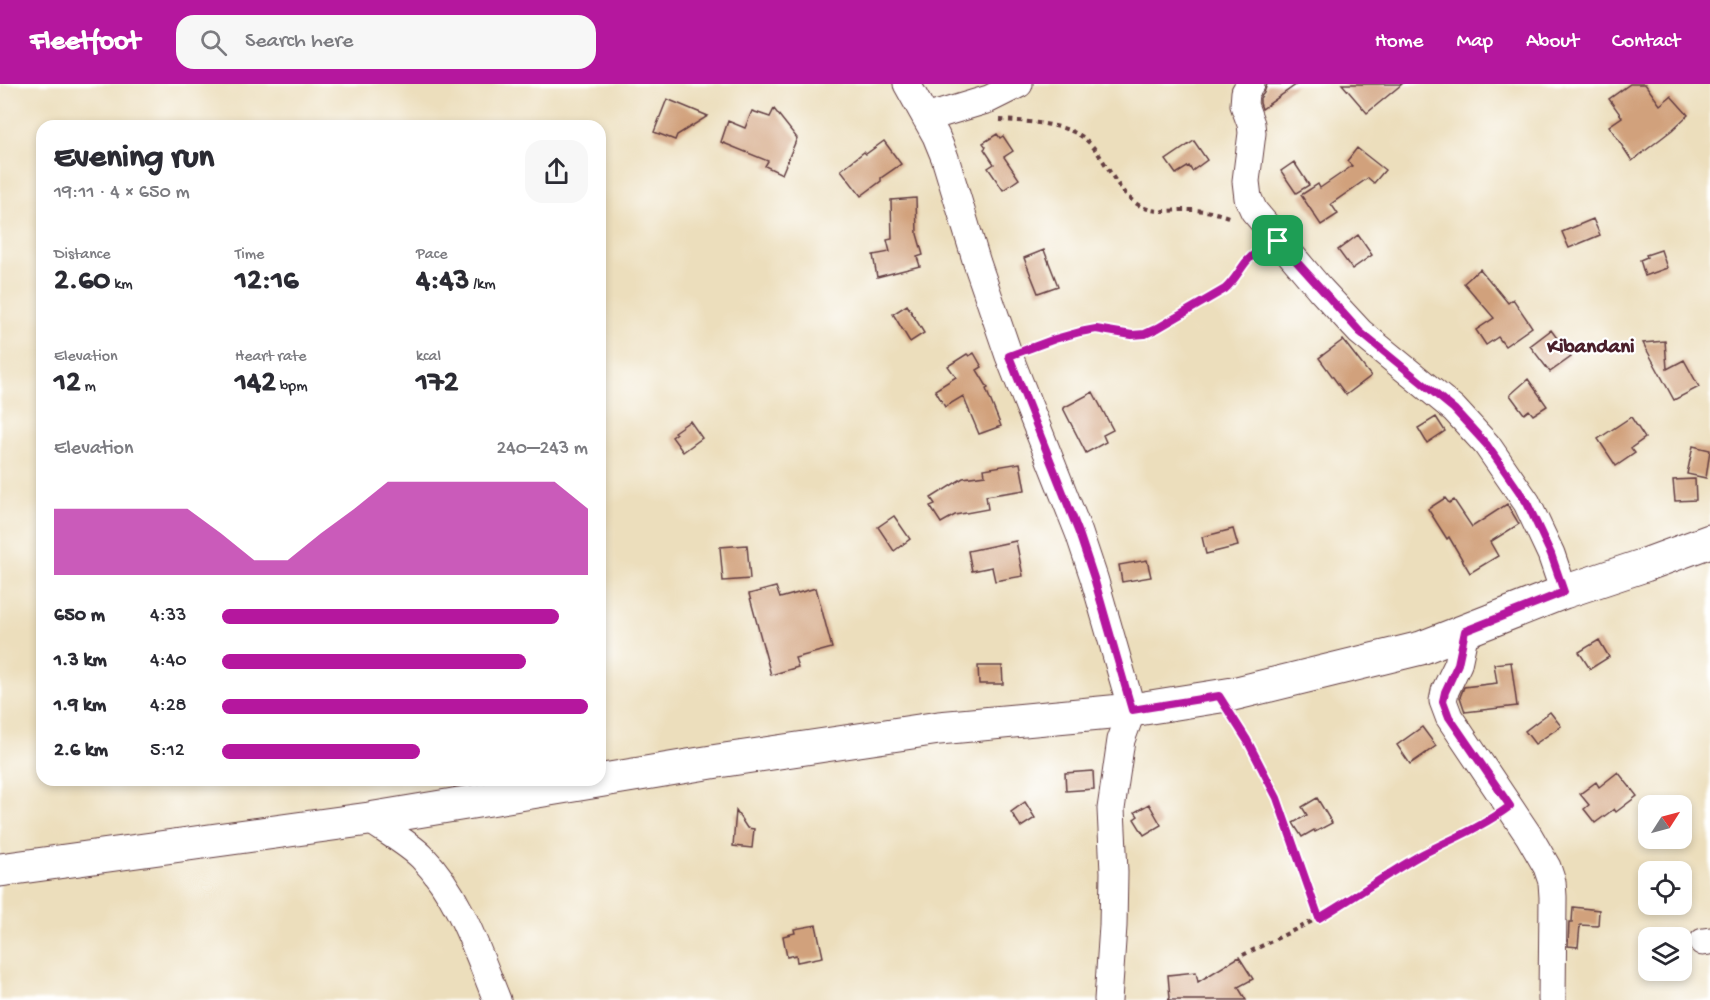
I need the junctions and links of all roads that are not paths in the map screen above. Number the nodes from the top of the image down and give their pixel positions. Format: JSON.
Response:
{"nodes":[{"id":1,"x":907,"y":84,"type":"edge"},
{"id":2,"x":1018,"y":84,"type":"edge"},
{"id":3,"x":1251,"y":84,"type":"edge"},
{"id":4,"x":926,"y":118,"type":"junction"},
{"id":5,"x":1710,"y":541,"type":"edge"},
{"id":6,"x":1564,"y":592,"type":"junction"},
{"id":7,"x":1465,"y":631,"type":"junction"},
{"id":8,"x":1132,"y":710,"type":"junction"},
{"id":9,"x":606,"y":780,"type":"edge"},
{"id":10,"x":568,"y":786,"type":"edge"},
{"id":11,"x":369,"y":819,"type":"junction"},
{"id":12,"x":0,"y":870,"type":"edge"},
{"id":13,"x":497,"y":1000,"type":"edge"},
{"id":14,"x":1108,"y":1000,"type":"edge"},
{"id":15,"x":1552,"y":1000,"type":"edge"}],
"edges":[{"from":1,"to":4,"type":"street"},
{"from":2,"to":4,"type":"street"},
{"from":3,"to":6,"type":"street"},
{"from":4,"to":8,"type":"street"},
{"from":5,"to":6,"type":"main road"},
{"from":6,"to":7,"type":"main road"},
{"from":7,"to":8,"type":"main road"},
{"from":7,"to":15,"type":"street"},
{"from":8,"to":9,"type":"main road"},
{"from":8,"to":14,"type":"street"},
{"from":10,"to":11,"type":"main road"},
{"from":11,"to":12,"type":"main road"},
{"from":11,"to":13,"type":"street"}]}
